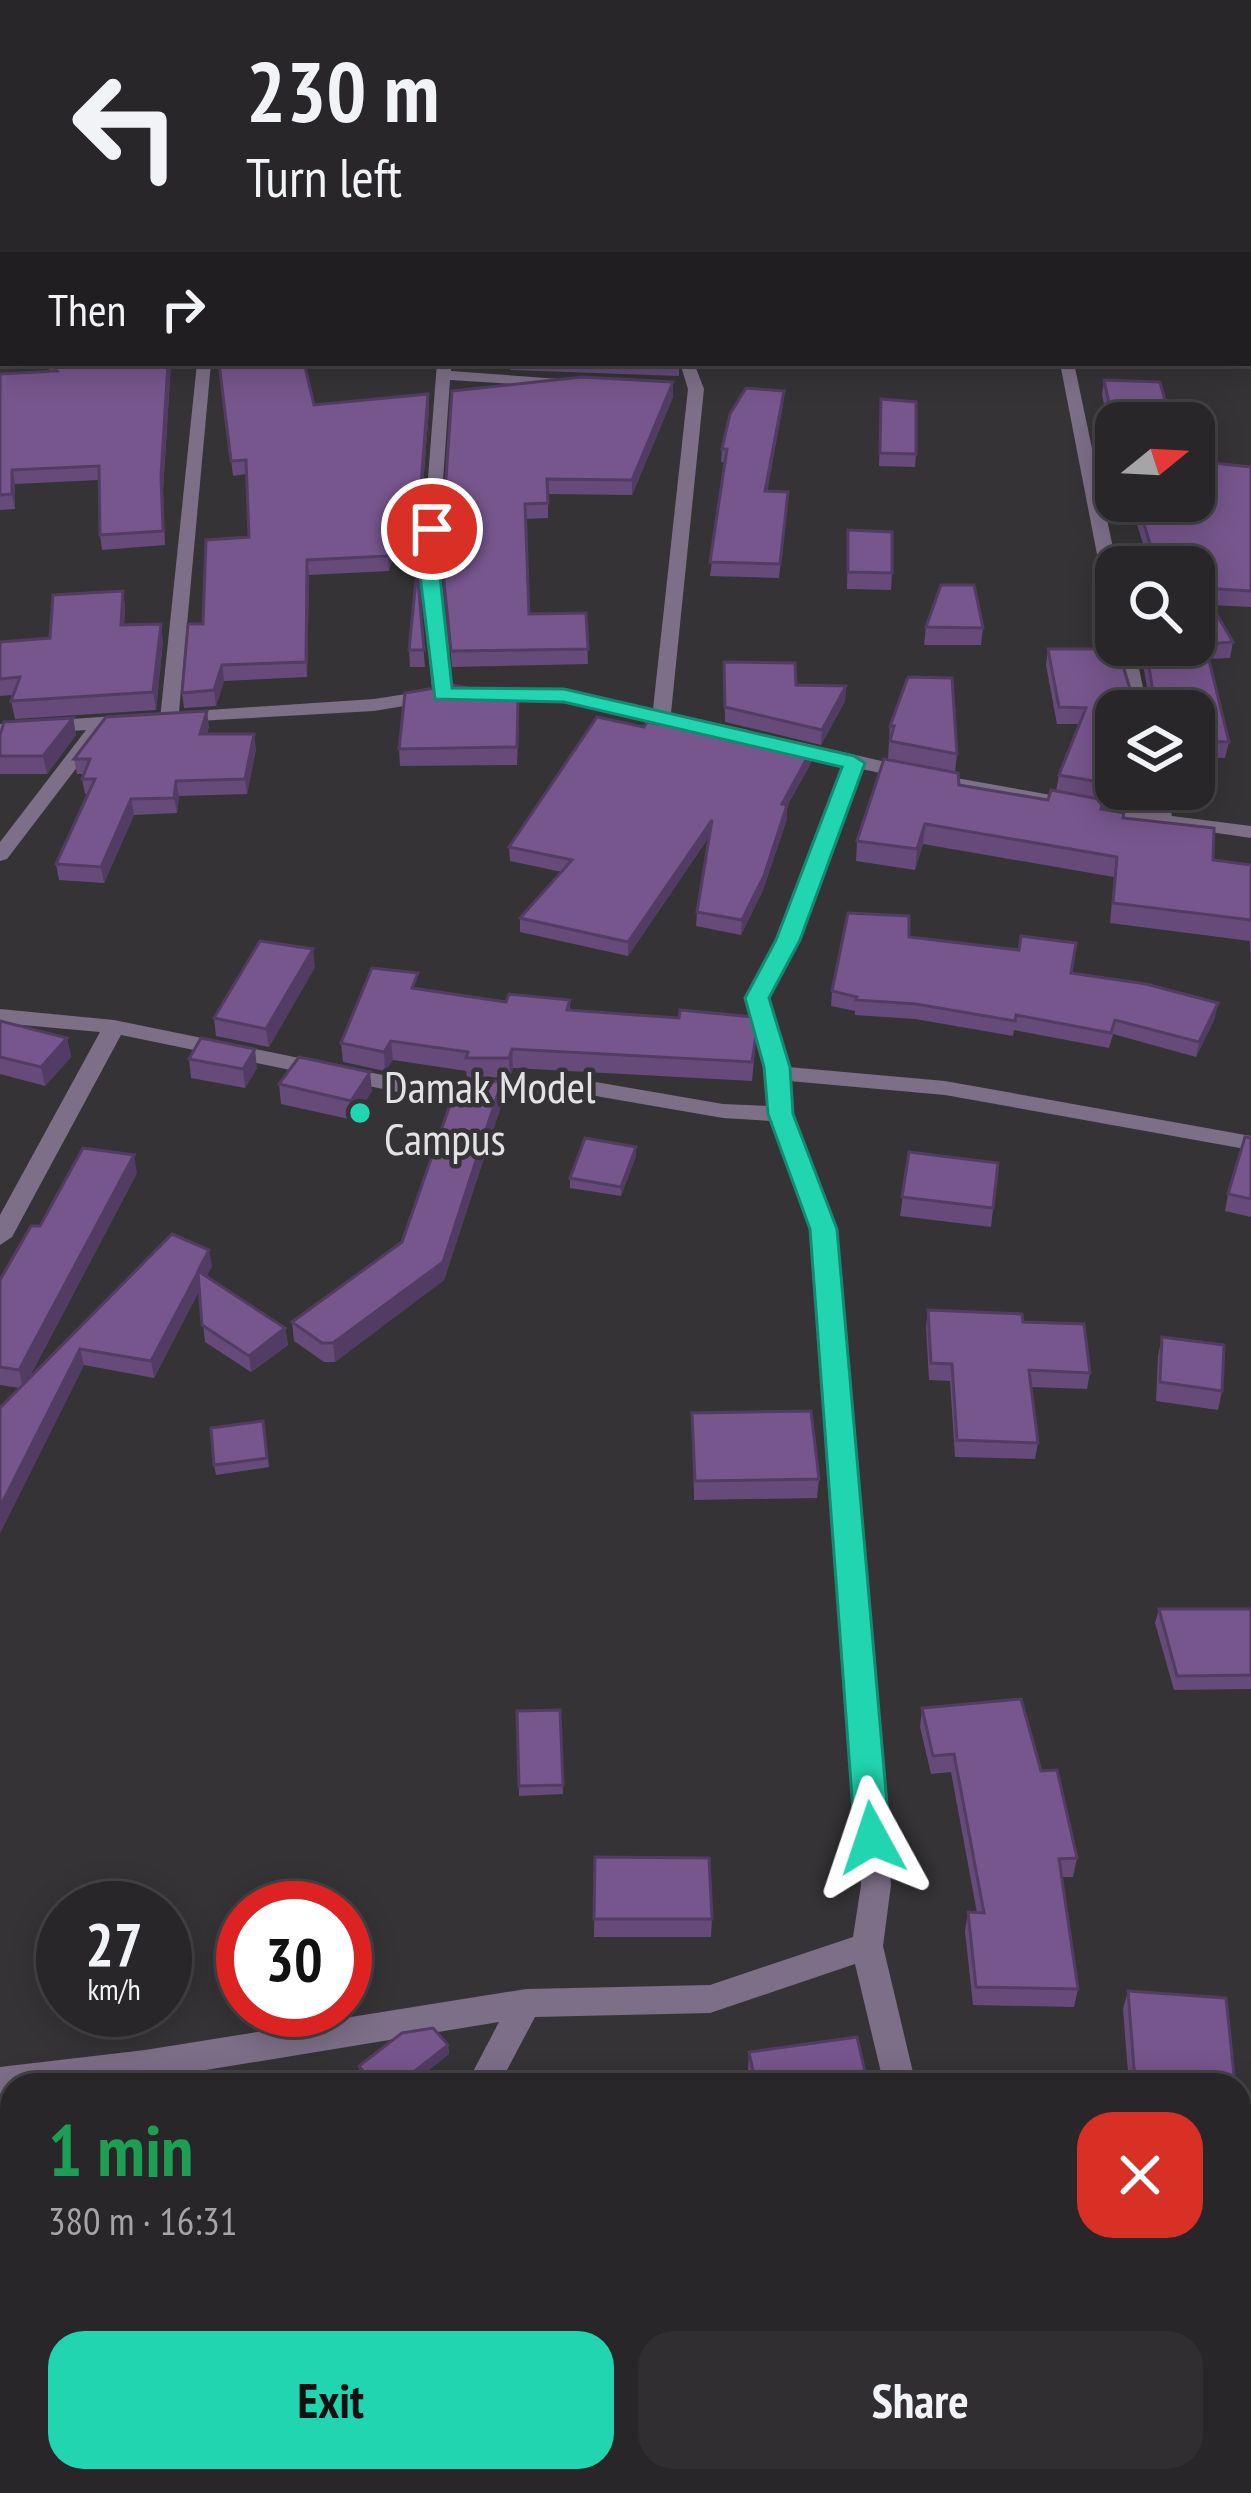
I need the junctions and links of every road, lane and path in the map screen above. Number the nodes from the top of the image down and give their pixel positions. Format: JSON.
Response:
{"nodes":[{"id":1,"x":204,"y":366,"type":"edge"},
{"id":2,"x":688,"y":366,"type":"edge"},
{"id":3,"x":1068,"y":366,"type":"edge"},
{"id":4,"x":443,"y":369,"type":"edge"},
{"id":5,"x":596,"y":386,"type":"edge"},
{"id":6,"x":676,"y":389,"type":"edge"},
{"id":7,"x":696,"y":389,"type":"junction"},
{"id":8,"x":1104,"y":546,"type":"edge"},
{"id":9,"x":442,"y":694,"type":"junction"},
{"id":10,"x":661,"y":716,"type":"junction"},
{"id":11,"x":169,"y":719,"type":"junction"},
{"id":12,"x":101,"y":723,"type":"junction"},
{"id":13,"x":0,"y":730,"type":"edge"},
{"id":14,"x":854,"y":763,"type":"junction"},
{"id":15,"x":1161,"y":810,"type":"edge"},
{"id":16,"x":1164,"y":822,"type":"junction"},
{"id":17,"x":1251,"y":832,"type":"edge"},
{"id":18,"x":0,"y":855,"type":"edge"},
{"id":19,"x":0,"y":1016,"type":"edge"},
{"id":20,"x":114,"y":1028,"type":"junction"},
{"id":21,"x":777,"y":1073,"type":"junction"},
{"id":22,"x":781,"y":1114,"type":"junction"},
{"id":23,"x":1251,"y":1143,"type":"edge"},
{"id":24,"x":0,"y":1237,"type":"edge"},
{"id":25,"x":867,"y":1946,"type":"junction"},
{"id":26,"x":526,"y":2003,"type":"junction"},
{"id":27,"x":77,"y":2073,"type":"edge"},
{"id":28,"x":488,"y":2073,"type":"edge"},
{"id":29,"x":897,"y":2073,"type":"edge"}],
"edges":[{"from":1,"to":11,"type":"street"},
{"from":2,"to":7,"type":"street"},
{"from":3,"to":8,"type":"street"},
{"from":4,"to":5,"type":"street"},
{"from":4,"to":9,"type":"street"},
{"from":6,"to":7,"type":"street"},
{"from":7,"to":10,"type":"street"},
{"from":9,"to":10,"type":"street"},
{"from":9,"to":11,"type":"street"},
{"from":10,"to":14,"type":"street"},
{"from":11,"to":12,"type":"street"},
{"from":12,"to":13,"type":"street"},
{"from":12,"to":18,"type":"street"},
{"from":14,"to":16,"type":"street"},
{"from":14,"to":21,"type":"street"},
{"from":15,"to":16,"type":"street"},
{"from":16,"to":17,"type":"street"},
{"from":19,"to":20,"type":"street"},
{"from":20,"to":22,"type":"street"},
{"from":20,"to":24,"type":"street"},
{"from":21,"to":22,"type":"street"},
{"from":21,"to":23,"type":"street"},
{"from":22,"to":25,"type":"street"},
{"from":25,"to":26,"type":"street"},
{"from":25,"to":29,"type":"street"},
{"from":26,"to":27,"type":"street"},
{"from":26,"to":28,"type":"street"}]}
